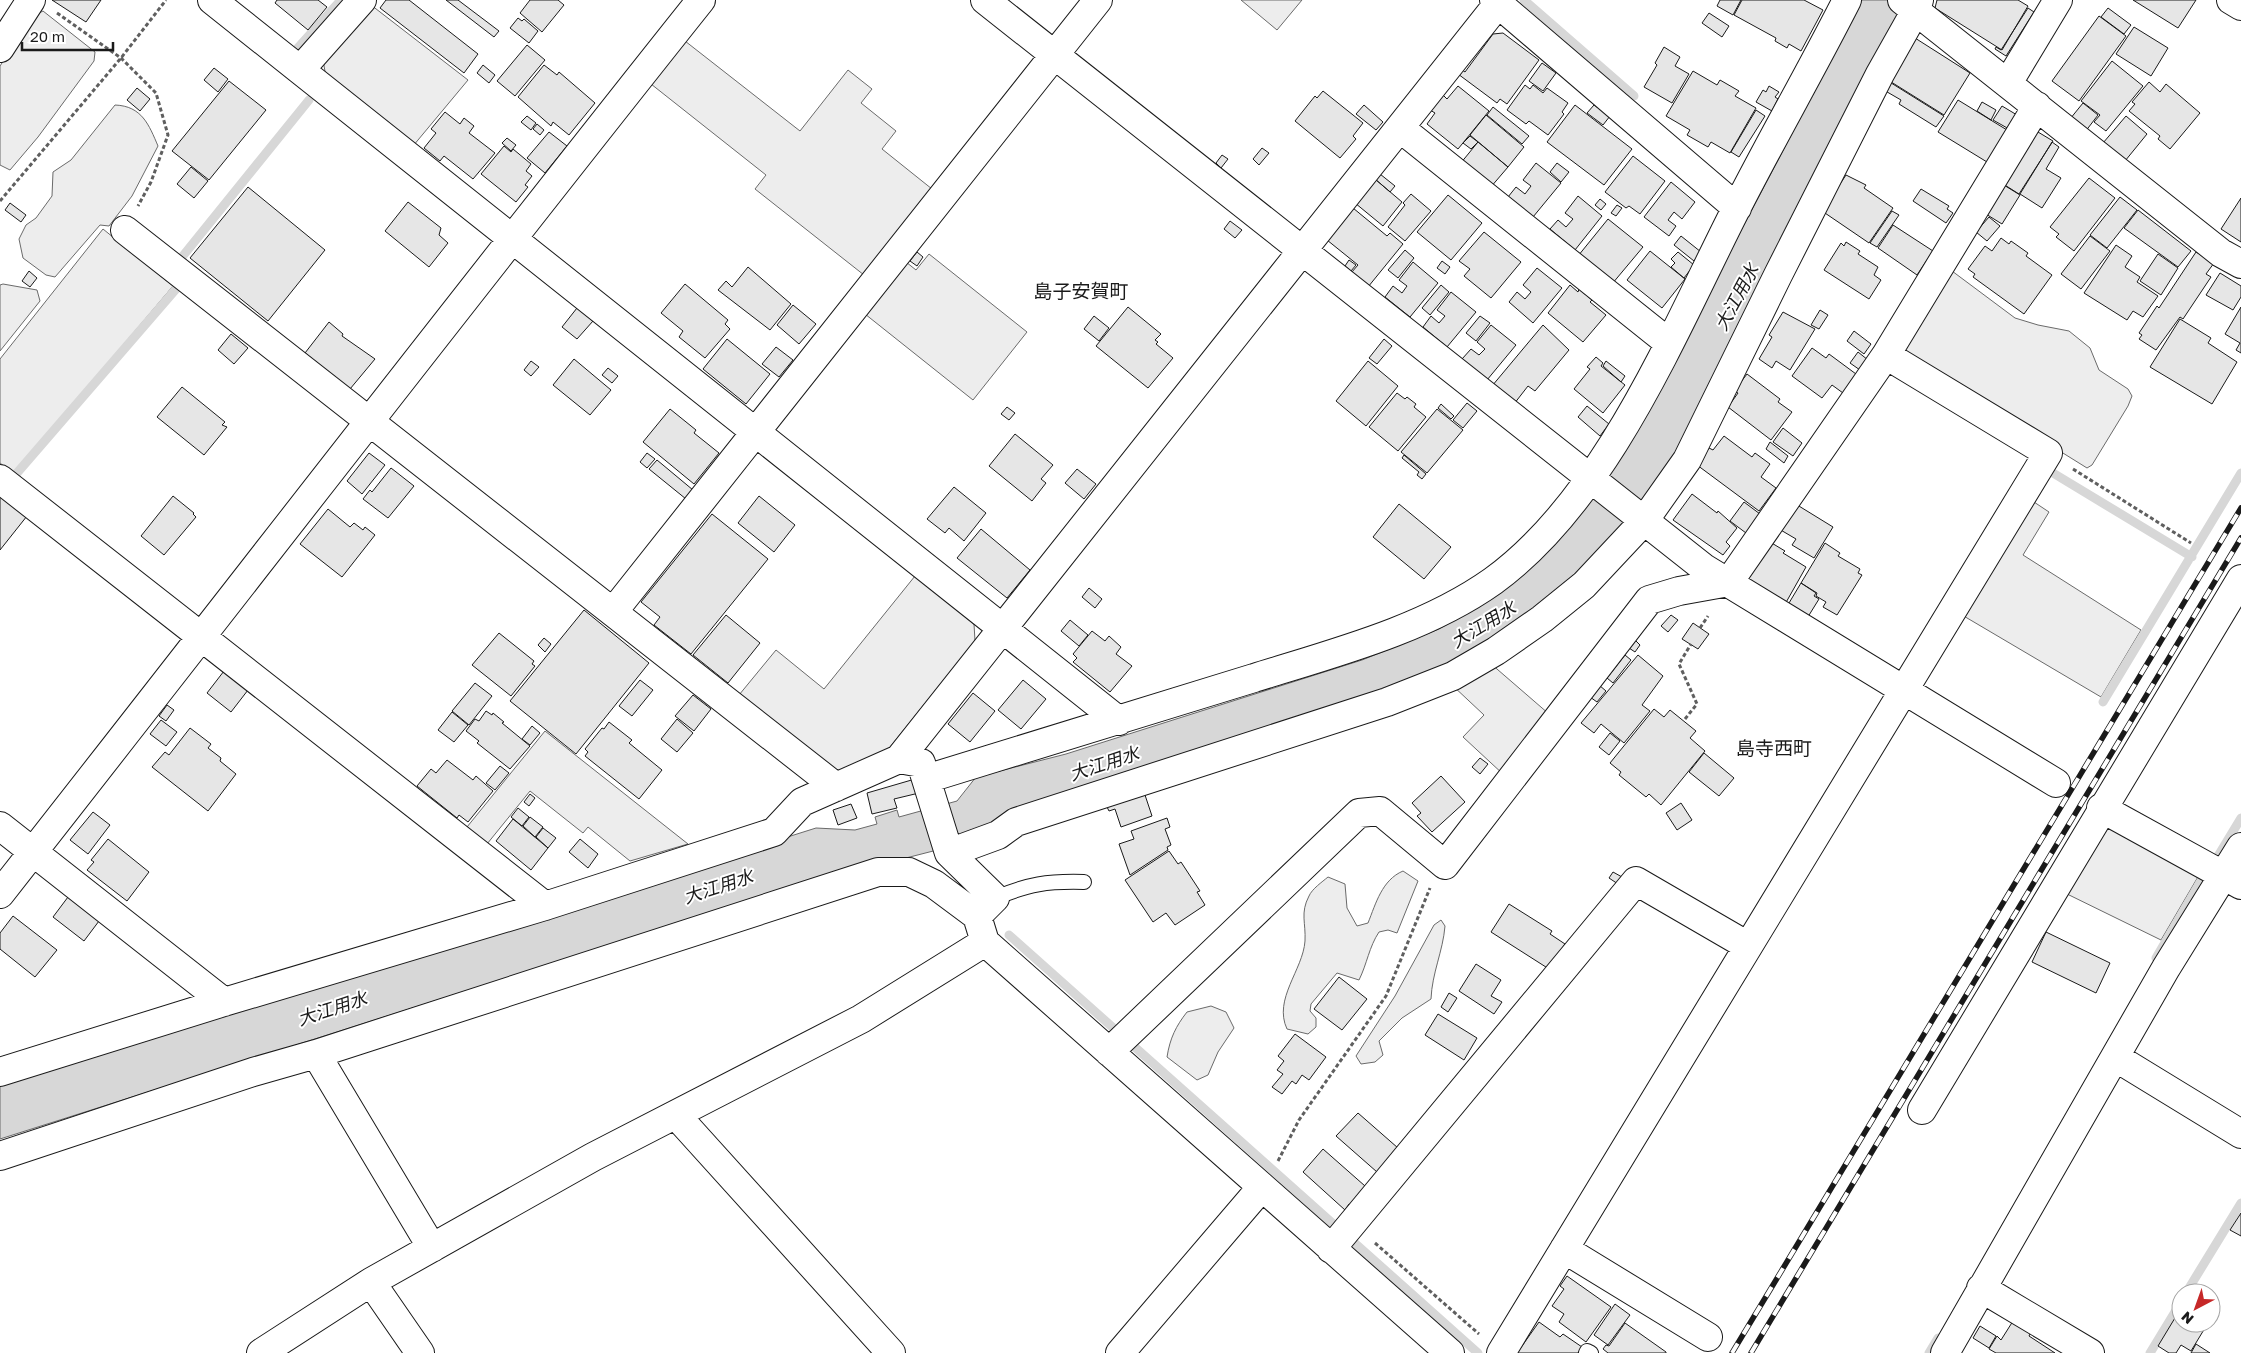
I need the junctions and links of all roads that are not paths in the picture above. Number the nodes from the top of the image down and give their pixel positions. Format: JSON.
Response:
{"nodes":[{"id":1,"x":212,"y":0,"type":"edge"},
{"id":2,"x":362,"y":0,"type":"edge"},
{"id":3,"x":701,"y":0,"type":"edge"},
{"id":4,"x":985,"y":0,"type":"edge"},
{"id":5,"x":1098,"y":0,"type":"edge"},
{"id":6,"x":1847,"y":0,"type":"edge"},
{"id":7,"x":2058,"y":0,"type":"edge"},
{"id":8,"x":2231,"y":0,"type":"edge"},
{"id":9,"x":1498,"y":1,"type":"edge"},
{"id":10,"x":1912,"y":4,"type":"edge"},
{"id":11,"x":42,"y":5,"type":"edge"},
{"id":12,"x":2241,"y":6,"type":"edge"},
{"id":13,"x":0,"y":48,"type":"edge"},
{"id":14,"x":1054,"y":55,"type":"junction"},
{"id":15,"x":300,"y":70,"type":"junction"},
{"id":16,"x":2008,"y":83,"type":"junction"},
{"id":17,"x":2036,"y":106,"type":"junction"},
{"id":18,"x":1400,"y":128,"type":"junction"},
{"id":19,"x":1737,"y":208,"type":"junction"},
{"id":20,"x":125,"y":230,"type":"road end"},
{"id":21,"x":512,"y":238,"type":"junction"},
{"id":22,"x":1302,"y":252,"type":"junction"},
{"id":23,"x":2241,"y":264,"type":"edge"},
{"id":24,"x":1669,"y":343,"type":"junction"},
{"id":25,"x":1886,"y":355,"type":"junction"},
{"id":26,"x":370,"y":422,"type":"junction"},
{"id":27,"x":756,"y":432,"type":"junction"},
{"id":28,"x":0,"y":479,"type":"edge"},
{"id":29,"x":1594,"y":483,"type":"junction"},
{"id":30,"x":1643,"y":520,"type":"junction"},
{"id":31,"x":2241,"y":579,"type":"edge"},
{"id":32,"x":1729,"y":582,"type":"junction"},
{"id":33,"x":613,"y":612,"type":"junction"},
{"id":34,"x":1003,"y":629,"type":"junction"},
{"id":35,"x":202,"y":637,"type":"junction"},
{"id":36,"x":1903,"y":690,"type":"junction"},
{"id":37,"x":1119,"y":720,"type":"junction"},
{"id":38,"x":899,"y":759,"type":"junction"},
{"id":39,"x":2056,"y":783,"type":"dead end"},
{"id":40,"x":836,"y":786,"type":"junction"},
{"id":41,"x":929,"y":788,"type":"junction"},
{"id":42,"x":2102,"y":808,"type":"junction"},
{"id":43,"x":0,"y":826,"type":"edge"},
{"id":44,"x":2241,"y":847,"type":"edge"},
{"id":45,"x":33,"y":852,"type":"junction"},
{"id":46,"x":948,"y":853,"type":"junction"},
{"id":47,"x":2232,"y":880,"type":"edge"},
{"id":48,"x":1084,"y":882,"type":"dead end"},
{"id":49,"x":0,"y":894,"type":"edge"},
{"id":50,"x":545,"y":906,"type":"junction"},
{"id":51,"x":986,"y":919,"type":"junction"},
{"id":52,"x":1748,"y":946,"type":"junction"},
{"id":53,"x":224,"y":1002,"type":"junction"},
{"id":54,"x":1120,"y":1041,"type":"junction"},
{"id":55,"x":316,"y":1054,"type":"junction"},
{"id":56,"x":2114,"y":1057,"type":"junction"},
{"id":57,"x":0,"y":1072,"type":"edge"},
{"id":58,"x":1922,"y":1110,"type":"dead end"},
{"id":59,"x":676,"y":1114,"type":"junction"},
{"id":60,"x":2241,"y":1134,"type":"edge"},
{"id":61,"x":0,"y":1156,"type":"edge"},
{"id":62,"x":1261,"y":1188,"type":"junction"},
{"id":63,"x":1343,"y":1234,"type":"junction"},
{"id":64,"x":432,"y":1248,"type":"junction"},
{"id":65,"x":1564,"y":1249,"type":"junction"},
{"id":66,"x":371,"y":1282,"type":"junction"},
{"id":67,"x":1980,"y":1288,"type":"junction"},
{"id":68,"x":1708,"y":1337,"type":"dead end"},
{"id":69,"x":1493,"y":1346,"type":"edge"},
{"id":70,"x":261,"y":1353,"type":"edge"},
{"id":71,"x":420,"y":1353,"type":"edge"},
{"id":72,"x":891,"y":1353,"type":"edge"},
{"id":73,"x":1120,"y":1353,"type":"edge"},
{"id":74,"x":1450,"y":1353,"type":"edge"},
{"id":75,"x":1586,"y":1353,"type":"edge"},
{"id":76,"x":1591,"y":1353,"type":"edge"},
{"id":77,"x":1945,"y":1353,"type":"edge"},
{"id":78,"x":2090,"y":1353,"type":"edge"}],
"edges":[{"from":1,"to":15,"type":"street"},
{"from":2,"to":15,"type":"street"},
{"from":3,"to":21,"type":"street"},
{"from":4,"to":14,"type":"street"},
{"from":5,"to":14,"type":"street"},
{"from":6,"to":19,"type":"street"},
{"from":7,"to":16,"type":"street"},
{"from":8,"to":12,"type":"street"},
{"from":9,"to":18,"type":"street"},
{"from":9,"to":19,"type":"street"},
{"from":10,"to":16,"type":"street"},
{"from":10,"to":30,"type":"street"},
{"from":11,"to":13,"type":"street"},
{"from":14,"to":22,"type":"street"},
{"from":14,"to":27,"type":"street"},
{"from":15,"to":21,"type":"street"},
{"from":16,"to":17,"type":"street"},
{"from":17,"to":23,"type":"street"},
{"from":17,"to":25,"type":"street"},
{"from":18,"to":22,"type":"street"},
{"from":18,"to":24,"type":"street"},
{"from":19,"to":24,"type":"street"},
{"from":20,"to":26,"type":"street"},
{"from":21,"to":26,"type":"street"},
{"from":21,"to":27,"type":"street"},
{"from":22,"to":29,"type":"street"},
{"from":22,"to":34,"type":"street"},
{"from":24,"to":29,"type":"street"},
{"from":25,"to":32,"type":"street"},
{"from":25,"to":36,"type":"street"},
{"from":26,"to":33,"type":"street"},
{"from":26,"to":35,"type":"street"},
{"from":27,"to":33,"type":"street"},
{"from":27,"to":34,"type":"street"},
{"from":28,"to":35,"type":"street"},
{"from":29,"to":30,"type":"street"},
{"from":29,"to":37,"type":"street"},
{"from":30,"to":32,"type":"street"},
{"from":30,"to":46,"type":"street"},
{"from":31,"to":42,"type":"street"},
{"from":32,"to":36,"type":"street"},
{"from":32,"to":54,"type":"street"},
{"from":33,"to":40,"type":"street"},
{"from":34,"to":37,"type":"street"},
{"from":34,"to":38,"type":"street"},
{"from":35,"to":45,"type":"street"},
{"from":35,"to":50,"type":"street"},
{"from":36,"to":39,"type":"street"},
{"from":36,"to":52,"type":"street"},
{"from":37,"to":41,"type":"street"},
{"from":38,"to":40,"type":"street"},
{"from":38,"to":41,"type":"street"},
{"from":40,"to":50,"type":"street"},
{"from":41,"to":46,"type":"street"},
{"from":42,"to":47,"type":"street"},
{"from":42,"to":58,"type":"street"},
{"from":43,"to":45,"type":"street"},
{"from":44,"to":47,"type":"street"},
{"from":45,"to":49,"type":"street"},
{"from":45,"to":53,"type":"street"},
{"from":46,"to":51,"type":"street"},
{"from":47,"to":56,"type":"street"},
{"from":48,"to":51,"type":"lane"},
{"from":50,"to":53,"type":"street"},
{"from":51,"to":54,"type":"street"},
{"from":51,"to":55,"type":"street"},
{"from":51,"to":59,"type":"street"},
{"from":52,"to":63,"type":"street"},
{"from":52,"to":65,"type":"street"},
{"from":53,"to":57,"type":"street"},
{"from":54,"to":62,"type":"street"},
{"from":55,"to":61,"type":"street"},
{"from":55,"to":64,"type":"street"},
{"from":56,"to":60,"type":"street"},
{"from":56,"to":67,"type":"street"},
{"from":59,"to":64,"type":"street"},
{"from":59,"to":72,"type":"street"},
{"from":62,"to":63,"type":"street"},
{"from":62,"to":73,"type":"street"},
{"from":63,"to":74,"type":"street"},
{"from":64,"to":66,"type":"street"},
{"from":65,"to":68,"type":"street"},
{"from":65,"to":69,"type":"street"},
{"from":66,"to":70,"type":"street"},
{"from":66,"to":71,"type":"street"},
{"from":67,"to":77,"type":"street"},
{"from":67,"to":78,"type":"street"},
{"from":75,"to":76,"type":"lane"}]}
